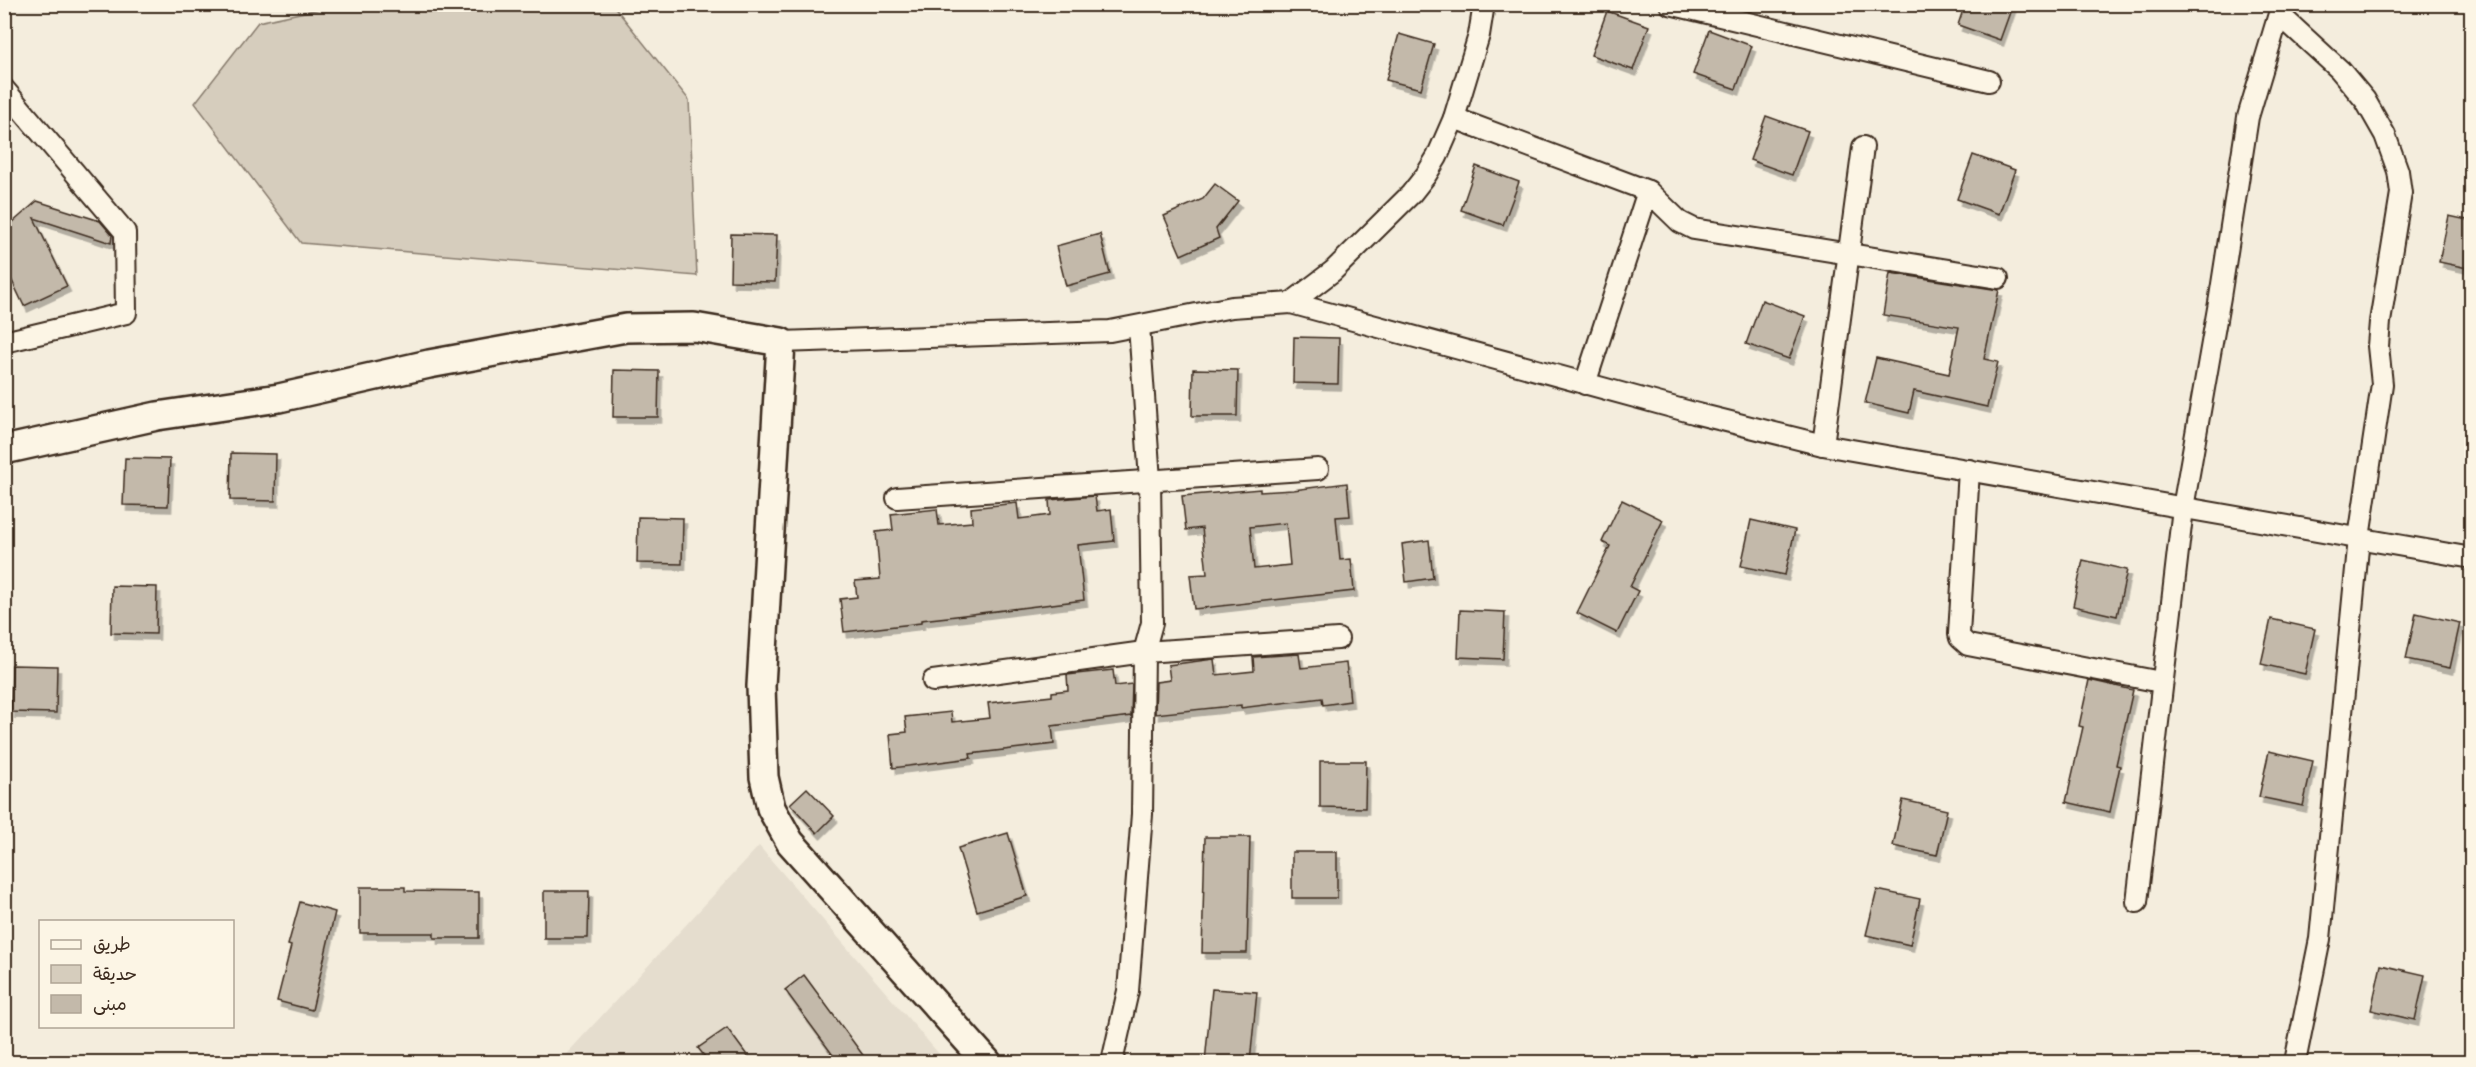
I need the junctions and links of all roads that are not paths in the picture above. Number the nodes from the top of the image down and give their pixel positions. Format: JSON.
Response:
{"nodes":[{"id":1,"x":1484,"y":4,"type":"edge"},
{"id":2,"x":1670,"y":4,"type":"edge"},
{"id":3,"x":2280,"y":9,"type":"edge"},
{"id":4,"x":1989,"y":81,"type":"dead end"},
{"id":5,"x":4,"y":89,"type":"edge"},
{"id":6,"x":1454,"y":118,"type":"junction"},
{"id":7,"x":1863,"y":147,"type":"dead end"},
{"id":8,"x":1648,"y":191,"type":"junction"},
{"id":9,"x":1850,"y":252,"type":"junction"},
{"id":10,"x":1998,"y":278,"type":"dead end"},
{"id":11,"x":1292,"y":303,"type":"junction"},
{"id":12,"x":1139,"y":326,"type":"junction"},
{"id":13,"x":4,"y":342,"type":"edge"},
{"id":14,"x":781,"y":342,"type":"junction"},
{"id":15,"x":1585,"y":384,"type":"junction"},
{"id":16,"x":1823,"y":445,"type":"junction"},
{"id":17,"x":4,"y":450,"type":"edge"},
{"id":18,"x":1318,"y":469,"type":"dead end"},
{"id":19,"x":1969,"y":470,"type":"junction"},
{"id":20,"x":1150,"y":480,"type":"junction"},
{"id":21,"x":897,"y":498,"type":"dead end"},
{"id":22,"x":2183,"y":508,"type":"junction"},
{"id":23,"x":2359,"y":538,"type":"junction"},
{"id":24,"x":2472,"y":558,"type":"edge"},
{"id":25,"x":1338,"y":639,"type":"dead end"},
{"id":26,"x":1144,"y":652,"type":"junction"},
{"id":27,"x":933,"y":681,"type":"dead end"},
{"id":28,"x":2161,"y":682,"type":"junction"},
{"id":29,"x":2137,"y":902,"type":"dead end"},
{"id":30,"x":987,"y":1062,"type":"edge"},
{"id":31,"x":1112,"y":1062,"type":"edge"},
{"id":32,"x":2295,"y":1062,"type":"edge"}],
"edges":[{"from":1,"to":6,"type":"street"},
{"from":2,"to":4,"type":"street"},
{"from":3,"to":22,"type":"street"},
{"from":3,"to":23,"type":"street"},
{"from":5,"to":13,"type":"street"},
{"from":6,"to":8,"type":"street"},
{"from":6,"to":11,"type":"street"},
{"from":7,"to":9,"type":"street"},
{"from":8,"to":9,"type":"street"},
{"from":8,"to":15,"type":"street"},
{"from":9,"to":10,"type":"street"},
{"from":9,"to":16,"type":"street"},
{"from":11,"to":12,"type":"street"},
{"from":11,"to":15,"type":"street"},
{"from":12,"to":14,"type":"street"},
{"from":12,"to":20,"type":"street"},
{"from":14,"to":17,"type":"street"},
{"from":14,"to":30,"type":"street"},
{"from":15,"to":16,"type":"street"},
{"from":16,"to":19,"type":"street"},
{"from":18,"to":20,"type":"street"},
{"from":19,"to":22,"type":"street"},
{"from":19,"to":28,"type":"street"},
{"from":20,"to":21,"type":"street"},
{"from":20,"to":26,"type":"street"},
{"from":22,"to":23,"type":"street"},
{"from":22,"to":28,"type":"street"},
{"from":23,"to":24,"type":"street"},
{"from":23,"to":32,"type":"street"},
{"from":25,"to":26,"type":"street"},
{"from":26,"to":27,"type":"street"},
{"from":26,"to":31,"type":"street"},
{"from":28,"to":29,"type":"street"}]}
